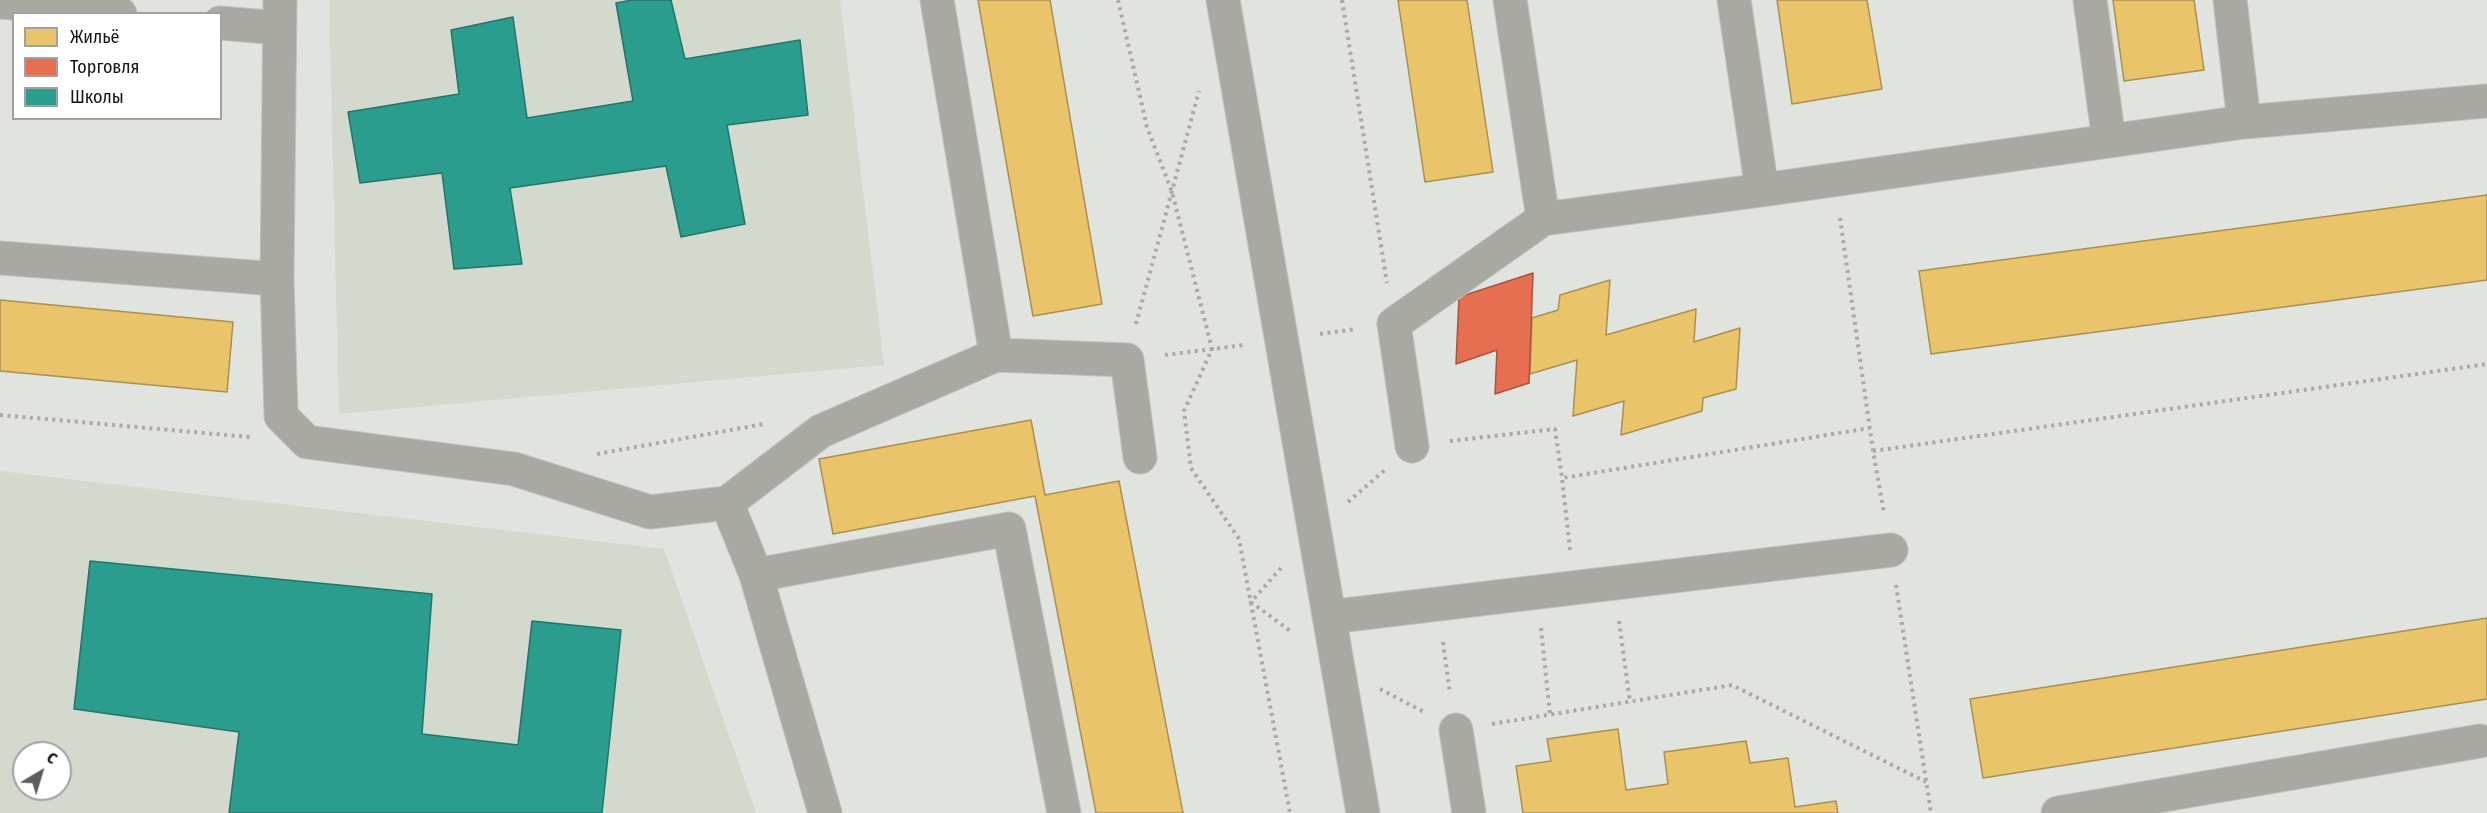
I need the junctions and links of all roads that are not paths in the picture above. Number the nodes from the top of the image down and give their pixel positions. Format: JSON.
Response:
{"nodes":[{"id":1,"x":938,"y":0,"type":"edge"},
{"id":2,"x":1223,"y":0,"type":"edge"},
{"id":3,"x":1510,"y":0,"type":"edge"},
{"id":4,"x":1734,"y":0,"type":"edge"},
{"id":5,"x":2090,"y":0,"type":"edge"},
{"id":6,"x":2230,"y":0,"type":"edge"},
{"id":7,"x":0,"y":2,"type":"edge"},
{"id":8,"x":100,"y":12,"type":"edge"},
{"id":9,"x":279,"y":14,"type":"edge"},
{"id":10,"x":222,"y":23,"type":"edge"},
{"id":11,"x":2487,"y":101,"type":"edge"},
{"id":12,"x":2244,"y":122,"type":"junction"},
{"id":13,"x":2109,"y":141,"type":"junction"},
{"id":14,"x":1762,"y":190,"type":"junction"},
{"id":15,"x":1543,"y":219,"type":"junction"},
{"id":16,"x":0,"y":258,"type":"edge"},
{"id":17,"x":277,"y":279,"type":"junction"},
{"id":18,"x":996,"y":355,"type":"junction"},
{"id":19,"x":1412,"y":446,"type":"road end"},
{"id":20,"x":1140,"y":457,"type":"dead end"},
{"id":21,"x":727,"y":503,"type":"junction"},
{"id":22,"x":1891,"y":550,"type":"road end"},
{"id":23,"x":756,"y":575,"type":"junction"},
{"id":24,"x":1329,"y":617,"type":"junction"},
{"id":25,"x":1456,"y":730,"type":"road end"},
{"id":26,"x":2480,"y":741,"type":"dead end"},
{"id":27,"x":2095,"y":809,"type":"edge"},
{"id":28,"x":825,"y":813,"type":"edge"},
{"id":29,"x":1065,"y":813,"type":"edge"},
{"id":30,"x":1363,"y":813,"type":"edge"},
{"id":31,"x":1469,"y":813,"type":"edge"},
{"id":32,"x":2058,"y":813,"type":"edge"}],
"edges":[{"from":1,"to":18,"type":"street"},
{"from":2,"to":24,"type":"street"},
{"from":3,"to":15,"type":"street"},
{"from":4,"to":14,"type":"street"},
{"from":5,"to":13,"type":"street"},
{"from":6,"to":12,"type":"street"},
{"from":7,"to":8,"type":"street"},
{"from":9,"to":10,"type":"street"},
{"from":9,"to":17,"type":"street"},
{"from":11,"to":12,"type":"street"},
{"from":12,"to":13,"type":"street"},
{"from":13,"to":14,"type":"street"},
{"from":14,"to":15,"type":"street"},
{"from":15,"to":19,"type":"street"},
{"from":16,"to":17,"type":"street"},
{"from":17,"to":21,"type":"street"},
{"from":18,"to":20,"type":"street"},
{"from":18,"to":21,"type":"street"},
{"from":21,"to":23,"type":"street"},
{"from":22,"to":24,"type":"street"},
{"from":23,"to":28,"type":"street"},
{"from":23,"to":29,"type":"street"},
{"from":24,"to":30,"type":"street"},
{"from":25,"to":31,"type":"street"},
{"from":26,"to":27,"type":"street"},
{"from":27,"to":32,"type":"street"}]}
